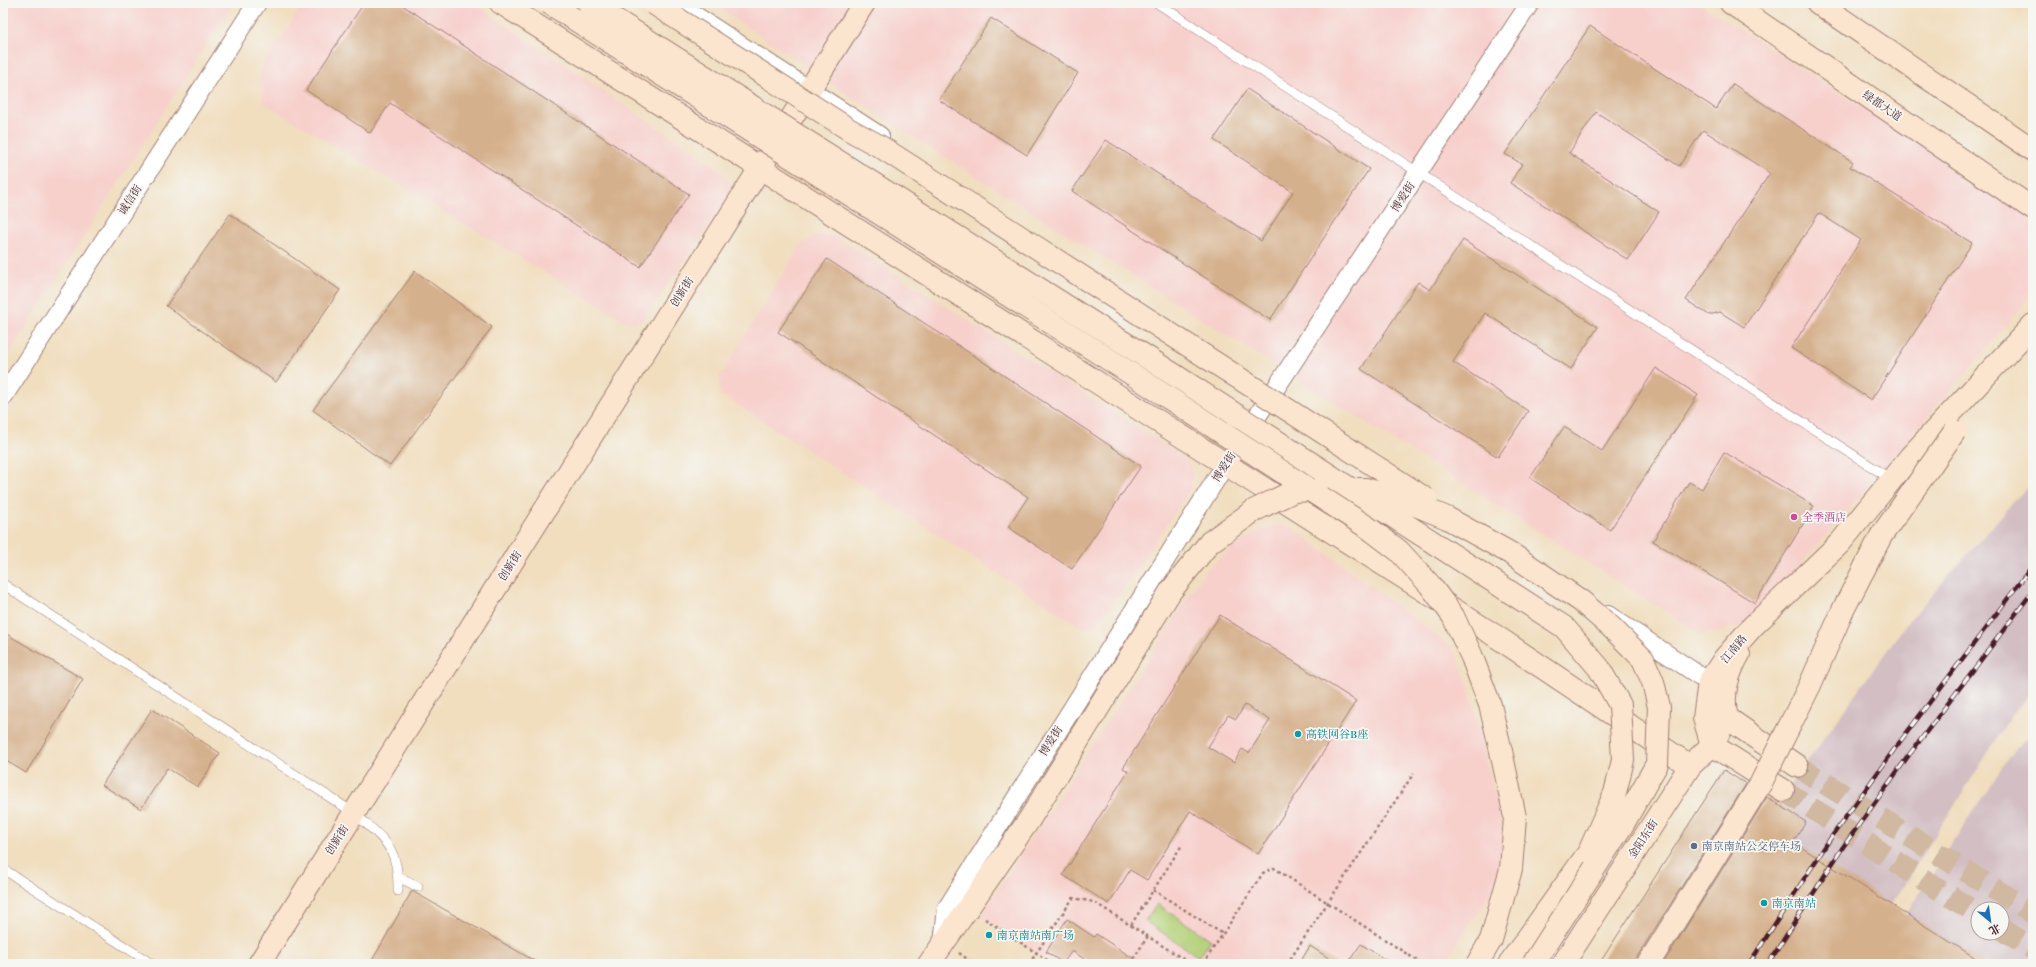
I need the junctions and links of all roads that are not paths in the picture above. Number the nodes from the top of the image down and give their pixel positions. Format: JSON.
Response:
{"nodes":[{"id":1,"x":257,"y":3,"type":"edge"},
{"id":2,"x":501,"y":3,"type":"edge"},
{"id":3,"x":549,"y":3,"type":"edge"},
{"id":4,"x":589,"y":3,"type":"edge"},
{"id":5,"x":653,"y":3,"type":"edge"},
{"id":6,"x":676,"y":3,"type":"edge"},
{"id":7,"x":864,"y":3,"type":"edge"},
{"id":8,"x":1157,"y":3,"type":"edge"},
{"id":9,"x":1530,"y":3,"type":"edge"},
{"id":10,"x":1731,"y":3,"type":"edge"},
{"id":11,"x":1818,"y":3,"type":"edge"},
{"id":12,"x":809,"y":91,"type":"junction"},
{"id":13,"x":2033,"y":150,"type":"edge"},
{"id":14,"x":760,"y":168,"type":"junction"},
{"id":15,"x":1418,"y":173,"type":"junction"},
{"id":16,"x":2033,"y":209,"type":"edge"},
{"id":17,"x":2032,"y":326,"type":"edge"},
{"id":18,"x":1272,"y":394,"type":"junction"},
{"id":19,"x":3,"y":397,"type":"edge"},
{"id":20,"x":1225,"y":465,"type":"junction"},
{"id":21,"x":1892,"y":480,"type":"junction"},
{"id":22,"x":1510,"y":553,"type":"junction"},
{"id":23,"x":3,"y":584,"type":"edge"},
{"id":24,"x":1718,"y":683,"type":"junction"},
{"id":25,"x":1727,"y":718,"type":"junction"},
{"id":26,"x":1712,"y":744,"type":"junction"},
{"id":27,"x":1690,"y":766,"type":"junction"},
{"id":28,"x":1797,"y":766,"type":"tunnel mouth"},
{"id":29,"x":1783,"y":790,"type":"tunnel mouth"},
{"id":30,"x":354,"y":814,"type":"junction"},
{"id":31,"x":3,"y":869,"type":"edge"},
{"id":32,"x":398,"y":877,"type":"junction"},
{"id":33,"x":418,"y":887,"type":"dead end"},
{"id":34,"x":398,"y":891,"type":"dead end"},
{"id":35,"x":954,"y":950,"type":"junction"},
{"id":36,"x":152,"y":964,"type":"edge"},
{"id":37,"x":259,"y":964,"type":"edge"},
{"id":38,"x":929,"y":964,"type":"edge"},
{"id":39,"x":1477,"y":964,"type":"edge"},
{"id":40,"x":1509,"y":964,"type":"edge"},
{"id":41,"x":1533,"y":964,"type":"edge"},
{"id":42,"x":1563,"y":964,"type":"edge"},
{"id":43,"x":1648,"y":964,"type":"edge"}],
"edges":[{"from":1,"to":19,"type":"street","name":"诚信街"},
{"from":2,"to":14,"type":"main road"},
{"from":3,"to":39,"type":"main road","bridge":true},
{"from":4,"to":40,"type":"main road","bridge":true},
{"from":5,"to":22,"type":"main road","bridge":true},
{"from":6,"to":12,"type":"street"},
{"from":7,"to":12,"type":"main road","name":"创新街"},
{"from":8,"to":15,"type":"lane"},
{"from":9,"to":15,"type":"street","name":"博爱街"},
{"from":10,"to":16,"type":"main road","name":"绿都大道"},
{"from":11,"to":13,"type":"main road"},
{"from":12,"to":14,"type":"main road","name":"创新街"},
{"from":12,"to":18,"type":"street"},
{"from":14,"to":20,"type":"main road"},
{"from":14,"to":30,"type":"main road","name":"创新街"},
{"from":15,"to":18,"type":"street","name":"博爱街"},
{"from":15,"to":21,"type":"lane"},
{"from":17,"to":21,"type":"main road","name":"江南路"},
{"from":17,"to":43,"type":"main road","bridge":true},
{"from":18,"to":20,"type":"street","name":"博爱街"},
{"from":18,"to":24,"type":"street"},
{"from":20,"to":27,"type":"main road"},
{"from":20,"to":35,"type":"street","name":"博爱街"},
{"from":21,"to":24,"type":"main road","name":"江南路"},
{"from":22,"to":35,"type":"main road","name":"博爱街","bridge":true},
{"from":22,"to":41,"type":"main road","bridge":true},
{"from":23,"to":30,"type":"lane"},
{"from":24,"to":25,"type":"main road","name":"江南路"},
{"from":24,"to":26,"type":"main road","name":"江南路"},
{"from":25,"to":26,"type":"main road","name":"金阳东街"},
{"from":25,"to":28,"type":"main road"},
{"from":26,"to":27,"type":"main road","name":"金阳东街"},
{"from":26,"to":29,"type":"main road"},
{"from":27,"to":42,"type":"main road","name":"金阳东街"},
{"from":30,"to":32,"type":"lane"},
{"from":30,"to":37,"type":"main road","name":"创新街"},
{"from":31,"to":36,"type":"lane"},
{"from":32,"to":33,"type":"lane"},
{"from":32,"to":34,"type":"lane"},
{"from":35,"to":38,"type":"main road","name":"博爱街"}]}
